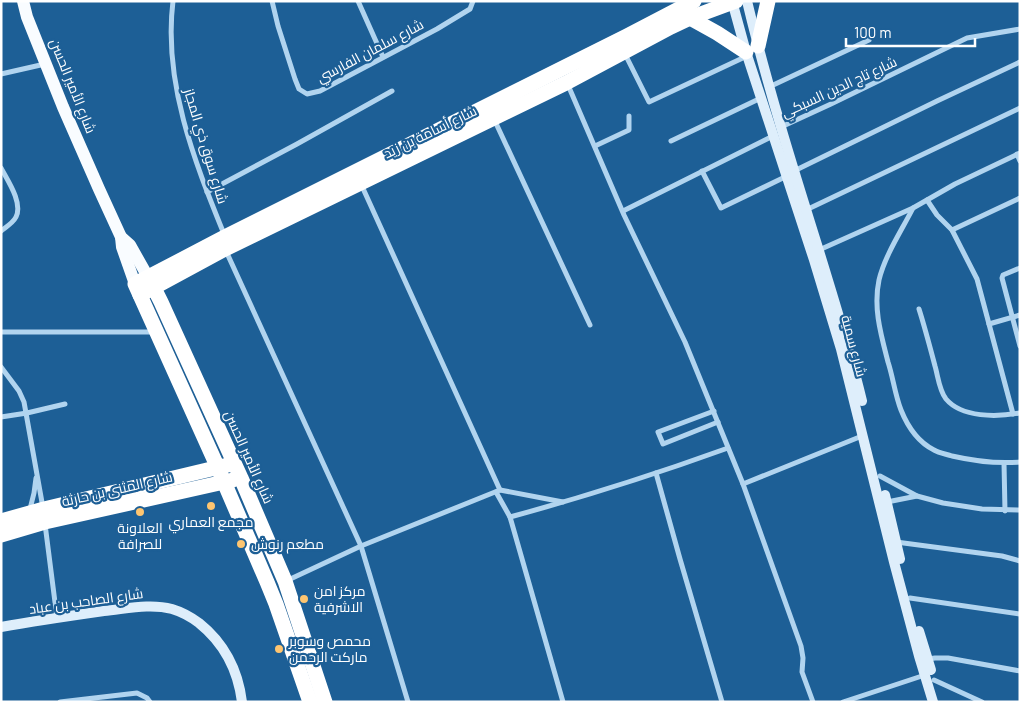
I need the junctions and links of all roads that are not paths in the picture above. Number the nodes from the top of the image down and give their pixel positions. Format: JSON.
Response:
{"nodes":[{"id":1,"x":23,"y":1,"type":"edge"},
{"id":2,"x":173,"y":1,"type":"edge"},
{"id":3,"x":272,"y":1,"type":"edge"},
{"id":4,"x":358,"y":1,"type":"edge"},
{"id":5,"x":473,"y":1,"type":"edge"},
{"id":6,"x":694,"y":1,"type":"edge"},
{"id":7,"x":768,"y":1,"type":"edge"},
{"id":8,"x":737,"y":2,"type":"edge"},
{"id":9,"x":678,"y":6,"type":"edge"},
{"id":10,"x":690,"y":18,"type":"junction"},
{"id":11,"x":1020,"y":29,"type":"edge"},
{"id":12,"x":869,"y":40,"type":"dead end"},
{"id":13,"x":624,"y":51,"type":"junction"},
{"id":14,"x":750,"y":51,"type":"junction"},
{"id":15,"x":383,"y":57,"type":"junction"},
{"id":16,"x":1020,"y":62,"type":"edge"},
{"id":17,"x":46,"y":63,"type":"junction"},
{"id":18,"x":1,"y":74,"type":"edge"},
{"id":19,"x":566,"y":83,"type":"junction"},
{"id":20,"x":769,"y":87,"type":"junction"},
{"id":21,"x":392,"y":91,"type":"dead end"},
{"id":22,"x":761,"y":98,"type":"junction"},
{"id":23,"x":1020,"y":108,"type":"edge"},
{"id":24,"x":629,"y":116,"type":"dead end"},
{"id":25,"x":494,"y":118,"type":"junction"},
{"id":26,"x":781,"y":127,"type":"junction"},
{"id":27,"x":774,"y":135,"type":"junction"},
{"id":28,"x":671,"y":141,"type":"dead end"},
{"id":29,"x":595,"y":146,"type":"junction"},
{"id":30,"x":1018,"y":153,"type":"edge"},
{"id":31,"x":1020,"y":161,"type":"edge"},
{"id":32,"x":1,"y":168,"type":"edge"},
{"id":33,"x":702,"y":171,"type":"junction"},
{"id":34,"x":791,"y":174,"type":"junction"},
{"id":35,"x":360,"y":184,"type":"junction"},
{"id":36,"x":207,"y":192,"type":"junction"},
{"id":37,"x":1020,"y":198,"type":"edge"},
{"id":38,"x":927,"y":200,"type":"junction"},
{"id":39,"x":913,"y":208,"type":"junction"},
{"id":40,"x":806,"y":210,"type":"junction"},
{"id":41,"x":623,"y":211,"type":"junction"},
{"id":42,"x":952,"y":230,"type":"junction"},
{"id":43,"x":1,"y":231,"type":"edge"},
{"id":44,"x":225,"y":243,"type":"junction"},
{"id":45,"x":819,"y":250,"type":"junction"},
{"id":46,"x":1020,"y":268,"type":"edge"},
{"id":47,"x":167,"y":280,"type":"junction"},
{"id":48,"x":144,"y":286,"type":"junction"},
{"id":49,"x":161,"y":302,"type":"junction"},
{"id":50,"x":920,"y":309,"type":"dead end"},
{"id":51,"x":1020,"y":315,"type":"edge"},
{"id":52,"x":1012,"y":317,"type":"junction"},
{"id":53,"x":989,"y":324,"type":"junction"},
{"id":54,"x":590,"y":325,"type":"dead end"},
{"id":55,"x":1,"y":332,"type":"edge"},
{"id":56,"x":157,"y":332,"type":"junction"},
{"id":57,"x":1020,"y":346,"type":"edge"},
{"id":58,"x":1,"y":367,"type":"edge"},
{"id":59,"x":65,"y":404,"type":"dead end"},
{"id":60,"x":714,"y":412,"type":"junction"},
{"id":61,"x":27,"y":413,"type":"junction"},
{"id":62,"x":1020,"y":413,"type":"edge"},
{"id":63,"x":1013,"y":414,"type":"junction"},
{"id":64,"x":1,"y":417,"type":"edge"},
{"id":65,"x":718,"y":422,"type":"junction"},
{"id":66,"x":863,"y":436,"type":"junction"},
{"id":67,"x":208,"y":444,"type":"junction"},
{"id":68,"x":728,"y":448,"type":"junction"},
{"id":69,"x":1020,"y":462,"type":"edge"},
{"id":70,"x":234,"y":463,"type":"junction"},
{"id":71,"x":1004,"y":463,"type":"junction"},
{"id":72,"x":218,"y":468,"type":"junction"},
{"id":73,"x":198,"y":472,"type":"junction"},
{"id":74,"x":37,"y":473,"type":"junction"},
{"id":75,"x":656,"y":473,"type":"junction"},
{"id":76,"x":880,"y":476,"type":"junction"},
{"id":77,"x":241,"y":478,"type":"junction"},
{"id":78,"x":224,"y":482,"type":"junction"},
{"id":79,"x":743,"y":484,"type":"junction"},
{"id":80,"x":203,"y":487,"type":"junction"},
{"id":81,"x":498,"y":491,"type":"junction"},
{"id":82,"x":917,"y":496,"type":"junction"},
{"id":83,"x":232,"y":500,"type":"junction"},
{"id":84,"x":563,"y":502,"type":"junction"},
{"id":85,"x":886,"y":502,"type":"junction"},
{"id":86,"x":1004,"y":511,"type":"junction"},
{"id":87,"x":1020,"y":511,"type":"edge"},
{"id":88,"x":39,"y":515,"type":"junction"},
{"id":89,"x":510,"y":517,"type":"junction"},
{"id":90,"x":1,"y":521,"type":"edge"},
{"id":91,"x":1,"y":535,"type":"edge"},
{"id":92,"x":896,"y":542,"type":"junction"},
{"id":93,"x":361,"y":546,"type":"junction"},
{"id":94,"x":1020,"y":562,"type":"edge"},
{"id":95,"x":285,"y":582,"type":"junction"},
{"id":96,"x":910,"y":598,"type":"junction"},
{"id":97,"x":291,"y":599,"type":"junction"},
{"id":98,"x":276,"y":604,"type":"junction"},
{"id":99,"x":1020,"y":614,"type":"edge"},
{"id":100,"x":57,"y":618,"type":"junction"},
{"id":101,"x":1,"y":627,"type":"edge"},
{"id":102,"x":927,"y":659,"type":"junction"},
{"id":103,"x":1020,"y":664,"type":"edge"},
{"id":104,"x":1019,"y":670,"type":"edge"},
{"id":105,"x":929,"y":677,"type":"junction"},
{"id":106,"x":854,"y":700,"type":"edge"},
{"id":107,"x":60,"y":702,"type":"edge"},
{"id":108,"x":150,"y":702,"type":"edge"},
{"id":109,"x":242,"y":702,"type":"edge"},
{"id":110,"x":310,"y":702,"type":"edge"},
{"id":111,"x":325,"y":702,"type":"edge"},
{"id":112,"x":408,"y":702,"type":"edge"},
{"id":113,"x":564,"y":702,"type":"edge"},
{"id":114,"x":722,"y":702,"type":"edge"},
{"id":115,"x":813,"y":702,"type":"edge"},
{"id":116,"x":843,"y":702,"type":"edge"},
{"id":117,"x":934,"y":702,"type":"edge"},
{"id":118,"x":941,"y":702,"type":"edge"},
{"id":119,"x":982,"y":702,"type":"edge"}],
"edges":[{"from":1,"to":17,"type":"main road","name":"شارع الأمير الحسن"},
{"from":2,"to":36,"type":"street","name":"شارع سوق ذي المجاز"},
{"from":3,"to":15,"type":"street","name":"شارع سلمان الفارسي"},
{"from":4,"to":15,"type":"street"},
{"from":5,"to":15,"type":"street","name":"شارع سلمان الفارسي"},
{"from":6,"to":9,"type":"highway","name":"شارع أسامة بن زيد"},
{"from":7,"to":14,"type":"highway"},
{"from":8,"to":10,"type":"highway","name":"شارع أسامة بن زيد"},
{"from":8,"to":14,"type":"street","name":"شارع سمية"},
{"from":9,"to":44,"type":"highway","name":"شارع أسامة بن زيد"},
{"from":10,"to":13,"type":"highway","name":"شارع أسامة بن زيد"},
{"from":10,"to":14,"type":"highway"},
{"from":11,"to":26,"type":"street","name":"شارع تاج الدين السبكي"},
{"from":12,"to":20,"type":"street"},
{"from":13,"to":14,"type":"street"},
{"from":13,"to":19,"type":"highway","name":"شارع أسامة بن زيد"},
{"from":14,"to":20,"type":"street","name":"شارع سمية"},
{"from":14,"to":22,"type":"street","name":"شارع سمية"},
{"from":16,"to":34,"type":"street"},
{"from":17,"to":18,"type":"street"},
{"from":17,"to":48,"type":"main road","name":"شارع الأمير الحسن"},
{"from":19,"to":25,"type":"highway","name":"شارع أسامة بن زيد"},
{"from":19,"to":29,"type":"street"},
{"from":20,"to":26,"type":"street","name":"شارع سمية"},
{"from":21,"to":36,"type":"street"},
{"from":22,"to":27,"type":"street","name":"شارع سمية"},
{"from":22,"to":28,"type":"street"},
{"from":23,"to":40,"type":"street"},
{"from":24,"to":29,"type":"street"},
{"from":25,"to":35,"type":"highway","name":"شارع أسامة بن زيد"},
{"from":25,"to":54,"type":"street"},
{"from":26,"to":34,"type":"street","name":"شارع سمية"},
{"from":27,"to":33,"type":"street"},
{"from":27,"to":34,"type":"street","name":"شارع سمية"},
{"from":29,"to":41,"type":"street"},
{"from":30,"to":31,"type":"street"},
{"from":30,"to":38,"type":"street"},
{"from":32,"to":43,"type":"street"},
{"from":33,"to":34,"type":"street"},
{"from":33,"to":41,"type":"street"},
{"from":34,"to":40,"type":"street","name":"شارع سمية"},
{"from":34,"to":66,"type":"street","name":"شارع سمية"},
{"from":35,"to":44,"type":"highway","name":"شارع أسامة بن زيد"},
{"from":35,"to":81,"type":"street"},
{"from":36,"to":44,"type":"street","name":"شارع سوق ذي المجاز"},
{"from":37,"to":42,"type":"street"},
{"from":38,"to":39,"type":"street"},
{"from":38,"to":42,"type":"street"},
{"from":39,"to":45,"type":"street"},
{"from":39,"to":71,"type":"street"},
{"from":40,"to":45,"type":"street","name":"شارع سمية"},
{"from":41,"to":60,"type":"street"},
{"from":42,"to":53,"type":"street"},
{"from":44,"to":47,"type":"highway","name":"شارع أسامة بن زيد"},
{"from":44,"to":48,"type":"highway","name":"شارع أسامة بن زيد"},
{"from":44,"to":93,"type":"street","name":"شارع سوق ذي المجاز"},
{"from":45,"to":76,"type":"street","name":"شارع سمية"},
{"from":46,"to":52,"type":"street"},
{"from":47,"to":48,"type":"highway","name":"شارع أسامة بن زيد"},
{"from":47,"to":49,"type":"highway"},
{"from":48,"to":49,"type":"highway","name":"شارع الأمير الحسن"},
{"from":48,"to":56,"type":"highway","name":"شارع الأمير الحسن"},
{"from":49,"to":70,"type":"highway","name":"شارع الأمير الحسن"},
{"from":50,"to":63,"type":"street"},
{"from":51,"to":52,"type":"street"},
{"from":52,"to":53,"type":"street"},
{"from":52,"to":57,"type":"street"},
{"from":53,"to":63,"type":"street"},
{"from":55,"to":56,"type":"street"},
{"from":56,"to":67,"type":"highway","name":"شارع الأمير الحسن"},
{"from":58,"to":61,"type":"street"},
{"from":59,"to":61,"type":"street"},
{"from":60,"to":65,"type":"street"},
{"from":60,"to":65,"type":"street"},
{"from":61,"to":64,"type":"street"},
{"from":61,"to":74,"type":"street"},
{"from":62,"to":63,"type":"street"},
{"from":65,"to":68,"type":"street"},
{"from":66,"to":79,"type":"street"},
{"from":66,"to":105,"type":"street","name":"شارع سمية"},
{"from":67,"to":72,"type":"highway","name":"شارع الأمير الحسن"},
{"from":67,"to":73,"type":"highway"},
{"from":68,"to":75,"type":"street"},
{"from":68,"to":79,"type":"street"},
{"from":69,"to":71,"type":"street"},
{"from":70,"to":72,"type":"highway","name":"شارع المثنى بن حارثة"},
{"from":70,"to":77,"type":"highway","name":"شارع الأمير الحسن"},
{"from":71,"to":86,"type":"street"},
{"from":72,"to":73,"type":"highway","name":"شارع المثنى بن حارثة"},
{"from":72,"to":78,"type":"highway","name":"شارع الأمير الحسن"},
{"from":73,"to":88,"type":"highway","name":"شارع المثنى بن حارثة"},
{"from":74,"to":88,"type":"street"},
{"from":74,"to":88,"type":"street"},
{"from":75,"to":84,"type":"street"},
{"from":75,"to":114,"type":"street"},
{"from":76,"to":82,"type":"street"},
{"from":76,"to":85,"type":"street","name":"شارع سمية"},
{"from":77,"to":78,"type":"highway","name":"شارع المثنى بن حارثة"},
{"from":77,"to":95,"type":"highway","name":"شارع الأمير الحسن"},
{"from":78,"to":80,"type":"highway","name":"شارع المثنى بن حارثة"},
{"from":78,"to":83,"type":"highway","name":"شارع الأمير الحسن"},
{"from":79,"to":115,"type":"street"},
{"from":80,"to":83,"type":"highway"},
{"from":80,"to":88,"type":"highway","name":"شارع المثنى بن حارثة"},
{"from":81,"to":84,"type":"street"},
{"from":81,"to":89,"type":"street"},
{"from":81,"to":93,"type":"street"},
{"from":82,"to":85,"type":"street"},
{"from":82,"to":86,"type":"street"},
{"from":83,"to":98,"type":"highway","name":"شارع الأمير الحسن"},
{"from":84,"to":89,"type":"street"},
{"from":85,"to":92,"type":"street","name":"شارع سمية"},
{"from":86,"to":87,"type":"street"},
{"from":88,"to":90,"type":"highway","name":"شارع المثنى بن حارثة"},
{"from":88,"to":91,"type":"highway","name":"شارع المثنى بن حارثة"},
{"from":88,"to":100,"type":"street"},
{"from":89,"to":113,"type":"street"},
{"from":92,"to":94,"type":"street"},
{"from":92,"to":96,"type":"street","name":"شارع سمية"},
{"from":93,"to":95,"type":"street"},
{"from":93,"to":112,"type":"street","name":"شارع سوق ذي المجاز"},
{"from":95,"to":97,"type":"highway","name":"شارع الأمير الحسن"},
{"from":96,"to":99,"type":"street"},
{"from":96,"to":102,"type":"street","name":"شارع سمية"},
{"from":97,"to":98,"type":"highway"},
{"from":97,"to":111,"type":"highway","name":"شارع الأمير الحسن"},
{"from":98,"to":110,"type":"highway","name":"شارع الأمير الحسن"},
{"from":100,"to":101,"type":"street","name":"شارع الصاحب بن عباد"},
{"from":100,"to":109,"type":"street","name":"شارع الصاحب بن عباد"},
{"from":102,"to":104,"type":"street"},
{"from":102,"to":105,"type":"street","name":"شارع سمية"},
{"from":103,"to":104,"type":"street"},
{"from":105,"to":106,"type":"street"},
{"from":105,"to":117,"type":"street","name":"شارع سمية"},
{"from":105,"to":118,"type":"street","name":"شارع سمية"},
{"from":105,"to":119,"type":"street"},
{"from":106,"to":116,"type":"street"},
{"from":107,"to":108,"type":"street"}]}
